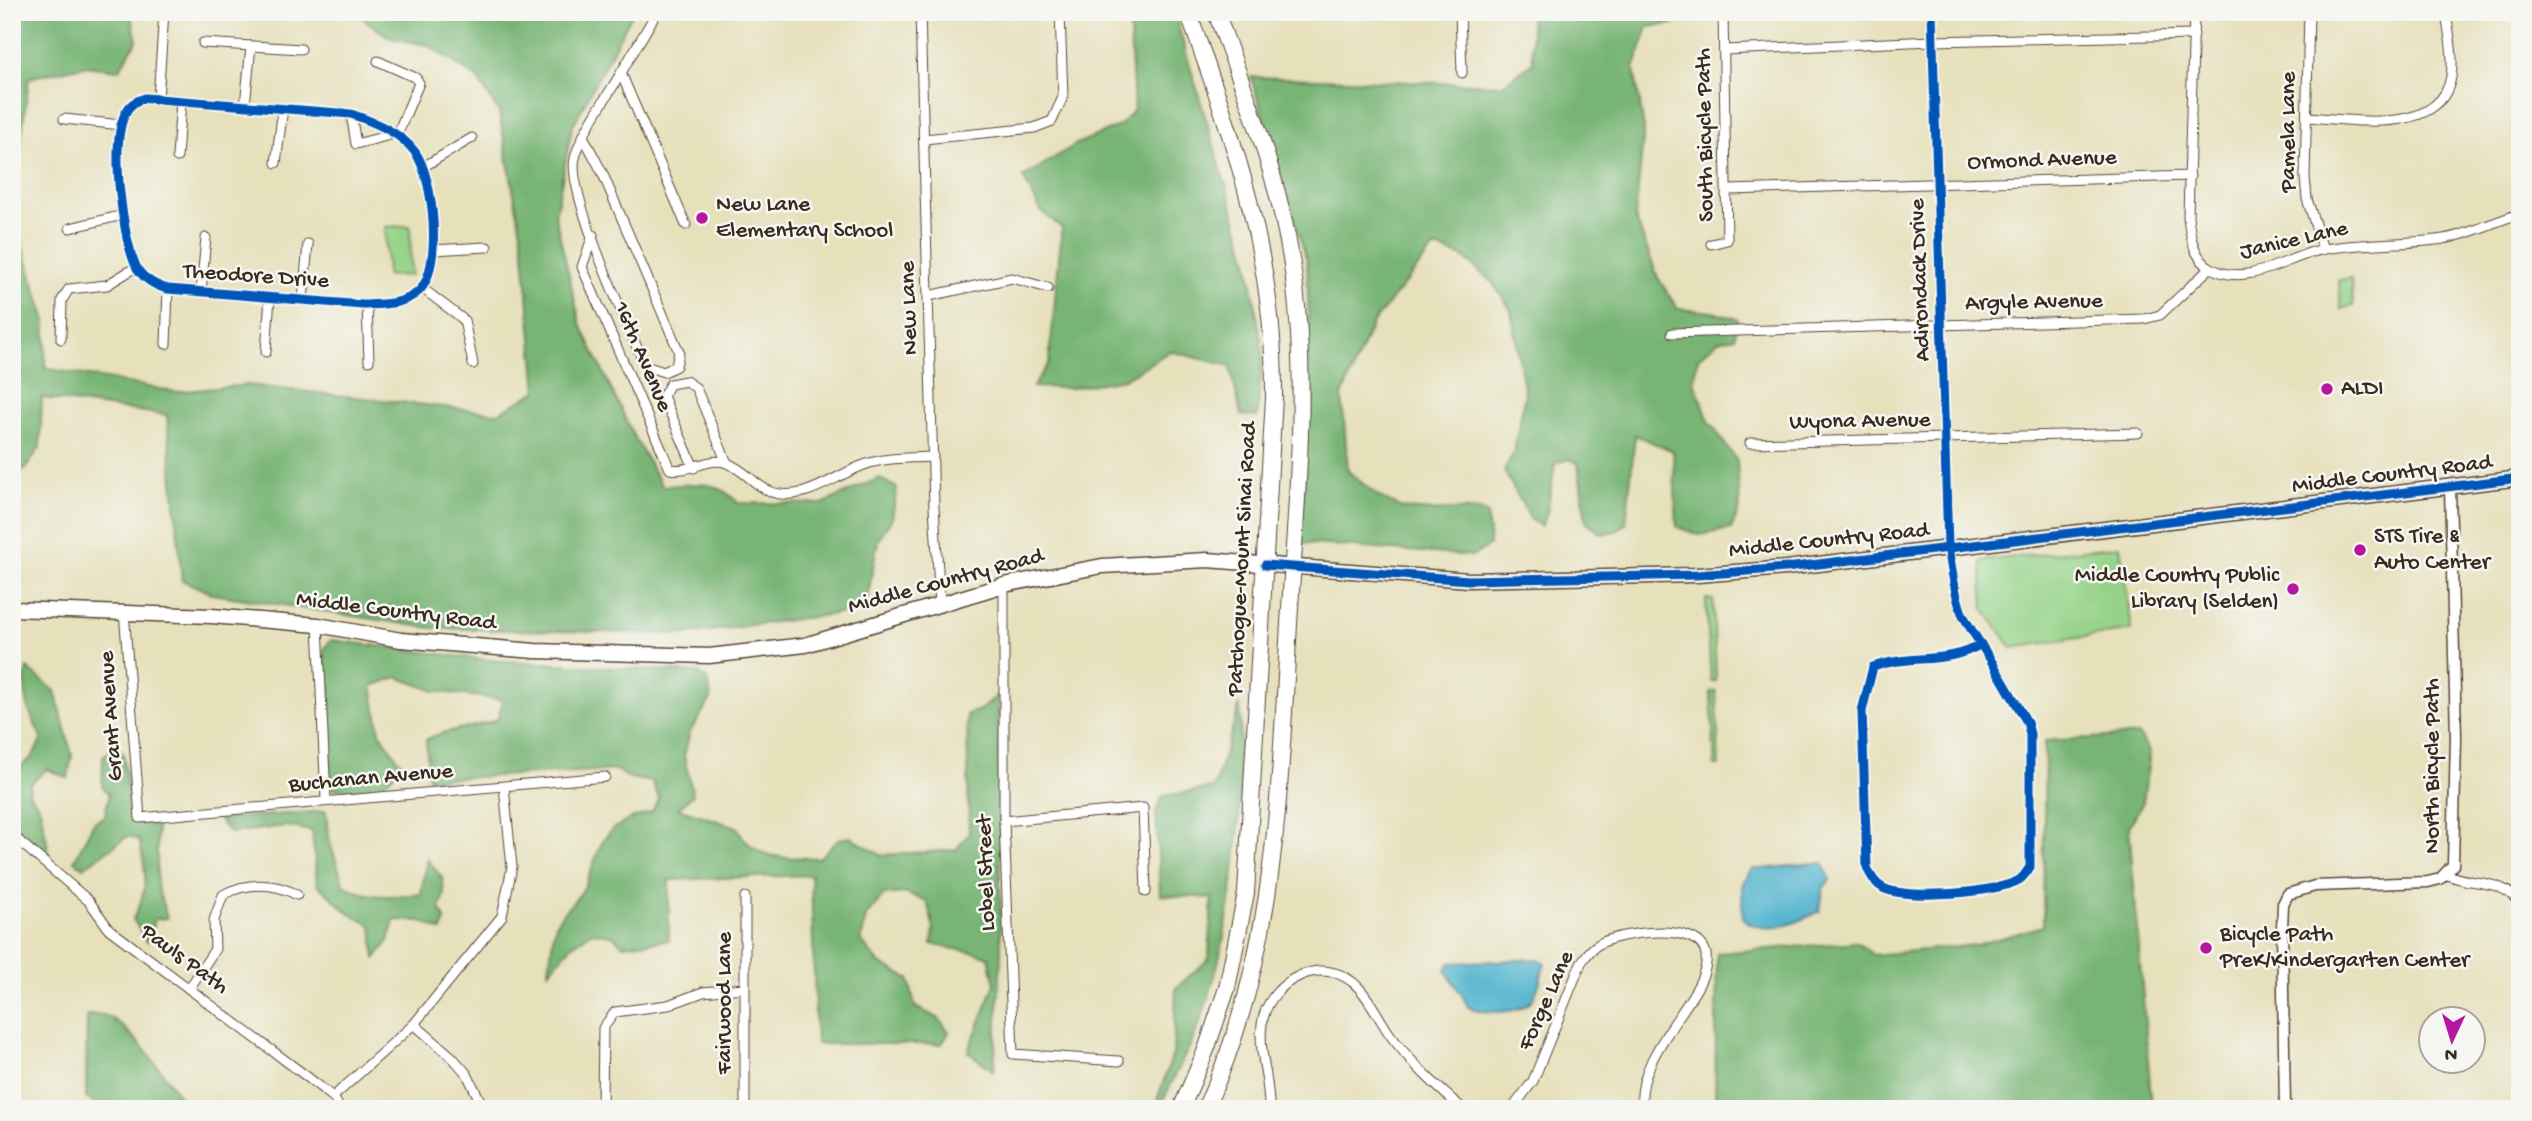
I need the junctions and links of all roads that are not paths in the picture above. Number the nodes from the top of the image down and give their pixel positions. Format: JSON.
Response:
{"nodes":[{"id":1,"x":164,"y":12,"type":"edge"},
{"id":2,"x":657,"y":12,"type":"edge"},
{"id":3,"x":920,"y":12,"type":"edge"},
{"id":4,"x":1060,"y":12,"type":"edge"},
{"id":5,"x":1188,"y":12,"type":"edge"},
{"id":6,"x":1216,"y":12,"type":"edge"},
{"id":7,"x":1460,"y":12,"type":"edge"},
{"id":8,"x":1723,"y":12,"type":"edge"},
{"id":9,"x":1933,"y":12,"type":"edge"},
{"id":10,"x":2194,"y":12,"type":"edge"},
{"id":11,"x":2309,"y":12,"type":"edge"},
{"id":12,"x":2446,"y":12,"type":"edge"},
{"id":13,"x":2194,"y":36,"type":"junction"},
{"id":14,"x":1933,"y":41,"type":"junction"},
{"id":15,"x":203,"y":43,"type":"dead end"},
{"id":16,"x":251,"y":46,"type":"junction"},
{"id":17,"x":301,"y":49,"type":"dead end"},
{"id":18,"x":1724,"y":50,"type":"junction"},
{"id":19,"x":378,"y":61,"type":"dead end"},
{"id":20,"x":621,"y":72,"type":"junction"},
{"id":21,"x":1462,"y":73,"type":"dead end"},
{"id":22,"x":158,"y":99,"type":"junction"},
{"id":23,"x":181,"y":101,"type":"junction"},
{"id":24,"x":245,"y":105,"type":"junction"},
{"id":25,"x":283,"y":108,"type":"junction"},
{"id":26,"x":351,"y":114,"type":"junction"},
{"id":27,"x":2308,"y":117,"type":"junction"},
{"id":28,"x":64,"y":119,"type":"dead end"},
{"id":29,"x":122,"y":125,"type":"junction"},
{"id":30,"x":395,"y":135,"type":"junction"},
{"id":31,"x":472,"y":138,"type":"dead end"},
{"id":32,"x":584,"y":138,"type":"junction"},
{"id":33,"x":924,"y":139,"type":"junction"},
{"id":34,"x":177,"y":157,"type":"dead end"},
{"id":35,"x":276,"y":163,"type":"dead end"},
{"id":36,"x":423,"y":166,"type":"junction"},
{"id":37,"x":2190,"y":176,"type":"junction"},
{"id":38,"x":1937,"y":184,"type":"junction"},
{"id":39,"x":1728,"y":190,"type":"junction"},
{"id":40,"x":2520,"y":214,"type":"edge"},
{"id":41,"x":123,"y":215,"type":"junction"},
{"id":42,"x":686,"y":225,"type":"dead end"},
{"id":43,"x":70,"y":228,"type":"dead end"},
{"id":44,"x":593,"y":235,"type":"junction"},
{"id":45,"x":206,"y":238,"type":"dead end"},
{"id":46,"x":308,"y":244,"type":"dead end"},
{"id":47,"x":1711,"y":244,"type":"dead end"},
{"id":48,"x":487,"y":247,"type":"dead end"},
{"id":49,"x":2323,"y":249,"type":"junction"},
{"id":50,"x":432,"y":250,"type":"junction"},
{"id":51,"x":136,"y":267,"type":"junction"},
{"id":52,"x":2210,"y":268,"type":"junction"},
{"id":53,"x":422,"y":288,"type":"junction"},
{"id":54,"x":1048,"y":288,"type":"dead end"},
{"id":55,"x":168,"y":289,"type":"junction"},
{"id":56,"x":201,"y":292,"type":"junction"},
{"id":57,"x":929,"y":296,"type":"junction"},
{"id":58,"x":271,"y":297,"type":"junction"},
{"id":59,"x":303,"y":300,"type":"junction"},
{"id":60,"x":367,"y":304,"type":"junction"},
{"id":61,"x":1942,"y":324,"type":"junction"},
{"id":62,"x":1672,"y":333,"type":"dead end"},
{"id":63,"x":61,"y":339,"type":"dead end"},
{"id":64,"x":166,"y":344,"type":"dead end"},
{"id":65,"x":266,"y":352,"type":"dead end"},
{"id":66,"x":369,"y":362,"type":"dead end"},
{"id":67,"x":473,"y":365,"type":"dead end"},
{"id":68,"x":2138,"y":433,"type":"dead end"},
{"id":69,"x":1945,"y":440,"type":"junction"},
{"id":70,"x":1751,"y":443,"type":"dead end"},
{"id":71,"x":933,"y":457,"type":"junction"},
{"id":72,"x":727,"y":463,"type":"junction"},
{"id":73,"x":694,"y":468,"type":"junction"},
{"id":74,"x":2520,"y":478,"type":"edge"},
{"id":75,"x":2450,"y":488,"type":"junction"},
{"id":76,"x":1948,"y":547,"type":"junction"},
{"id":77,"x":1265,"y":565,"type":"junction"},
{"id":78,"x":1293,"y":567,"type":"junction"},
{"id":79,"x":1004,"y":585,"type":"junction"},
{"id":80,"x":940,"y":603,"type":"junction"},
{"id":81,"x":12,"y":609,"type":"edge"},
{"id":82,"x":124,"y":611,"type":"junction"},
{"id":83,"x":318,"y":625,"type":"junction"},
{"id":84,"x":1981,"y":644,"type":"junction"},
{"id":85,"x":605,"y":777,"type":"dead end"},
{"id":86,"x":505,"y":787,"type":"junction"},
{"id":87,"x":327,"y":800,"type":"junction"},
{"id":88,"x":140,"y":818,"type":"joint"},
{"id":89,"x":1004,"y":821,"type":"junction"},
{"id":90,"x":12,"y":835,"type":"edge"},
{"id":91,"x":2446,"y":874,"type":"junction"},
{"id":92,"x":1146,"y":892,"type":"dead end"},
{"id":93,"x":297,"y":895,"type":"dead end"},
{"id":94,"x":744,"y":897,"type":"dead end"},
{"id":95,"x":2520,"y":904,"type":"edge"},
{"id":96,"x":743,"y":988,"type":"junction"},
{"id":97,"x":189,"y":989,"type":"junction"},
{"id":98,"x":414,"y":1024,"type":"junction"},
{"id":99,"x":1119,"y":1061,"type":"dead end"},
{"id":100,"x":333,"y":1097,"type":"junction"},
{"id":101,"x":340,"y":1109,"type":"edge"},
{"id":102,"x":484,"y":1109,"type":"edge"},
{"id":103,"x":602,"y":1109,"type":"edge"},
{"id":104,"x":745,"y":1109,"type":"edge"},
{"id":105,"x":1181,"y":1109,"type":"edge"},
{"id":106,"x":1205,"y":1109,"type":"edge"},
{"id":107,"x":1269,"y":1109,"type":"edge"},
{"id":108,"x":1463,"y":1109,"type":"edge"},
{"id":109,"x":1487,"y":1109,"type":"edge"},
{"id":110,"x":1498,"y":1109,"type":"edge"},
{"id":111,"x":1513,"y":1109,"type":"edge"},
{"id":112,"x":1642,"y":1109,"type":"edge"},
{"id":113,"x":2286,"y":1109,"type":"edge"}],
"edges":[{"from":1,"to":22,"type":"street"},
{"from":2,"to":20,"type":"street"},
{"from":3,"to":33,"type":"street","name":"New Lane"},
{"from":4,"to":33,"type":"street"},
{"from":5,"to":77,"type":"highway","name":"Patchogue-Mount Sinai Road"},
{"from":6,"to":78,"type":"highway"},
{"from":7,"to":21,"type":"street"},
{"from":8,"to":18,"type":"street","name":"South Bicycle Path"},
{"from":9,"to":14,"type":"street","name":"Adirondack Drive"},
{"from":10,"to":13,"type":"street","name":"Janice Lane"},
{"from":11,"to":27,"type":"street","name":"Pamela Lane"},
{"from":12,"to":27,"type":"street"},
{"from":13,"to":14,"type":"street"},
{"from":13,"to":37,"type":"street","name":"Janice Lane"},
{"from":14,"to":18,"type":"street"},
{"from":14,"to":38,"type":"street","name":"Adirondack Drive"},
{"from":15,"to":16,"type":"street"},
{"from":16,"to":17,"type":"street"},
{"from":16,"to":24,"type":"street"},
{"from":18,"to":39,"type":"street","name":"South Bicycle Path"},
{"from":19,"to":30,"type":"street"},
{"from":20,"to":32,"type":"street"},
{"from":20,"to":42,"type":"street"},
{"from":22,"to":23,"type":"street"},
{"from":22,"to":29,"type":"street"},
{"from":23,"to":24,"type":"street"},
{"from":23,"to":34,"type":"street"},
{"from":24,"to":25,"type":"street"},
{"from":25,"to":26,"type":"street"},
{"from":25,"to":35,"type":"street"},
{"from":26,"to":30,"type":"street"},
{"from":26,"to":30,"type":"street"},
{"from":27,"to":49,"type":"street","name":"Pamela Lane"},
{"from":28,"to":29,"type":"street"},
{"from":29,"to":41,"type":"street"},
{"from":30,"to":36,"type":"street"},
{"from":31,"to":36,"type":"street"},
{"from":32,"to":44,"type":"street"},
{"from":32,"to":44,"type":"street"},
{"from":33,"to":57,"type":"street","name":"New Lane"},
{"from":36,"to":50,"type":"street"},
{"from":37,"to":38,"type":"street","name":"Ormond Avenue"},
{"from":37,"to":52,"type":"street","name":"Janice Lane"},
{"from":38,"to":39,"type":"street","name":"Ormond Avenue"},
{"from":38,"to":61,"type":"street","name":"Adirondack Drive"},
{"from":39,"to":47,"type":"street","name":"South Bicycle Path"},
{"from":40,"to":49,"type":"street","name":"Janice Lane"},
{"from":41,"to":43,"type":"street"},
{"from":41,"to":51,"type":"street"},
{"from":44,"to":73,"type":"street","name":"16th Avenue"},
{"from":45,"to":56,"type":"street"},
{"from":46,"to":59,"type":"street"},
{"from":48,"to":50,"type":"street"},
{"from":49,"to":52,"type":"street","name":"Janice Lane"},
{"from":50,"to":53,"type":"street"},
{"from":51,"to":55,"type":"street","name":"Theodore Drive"},
{"from":51,"to":63,"type":"street"},
{"from":52,"to":61,"type":"street","name":"Argyle Avenue"},
{"from":53,"to":60,"type":"street","name":"Theodore Drive"},
{"from":53,"to":67,"type":"street"},
{"from":54,"to":57,"type":"street"},
{"from":55,"to":56,"type":"street","name":"Theodore Drive"},
{"from":55,"to":64,"type":"street"},
{"from":56,"to":58,"type":"street","name":"Theodore Drive"},
{"from":57,"to":71,"type":"street","name":"New Lane"},
{"from":58,"to":59,"type":"street","name":"Theodore Drive"},
{"from":58,"to":65,"type":"street"},
{"from":59,"to":60,"type":"street","name":"Theodore Drive"},
{"from":60,"to":66,"type":"street"},
{"from":61,"to":62,"type":"street","name":"Argyle Avenue"},
{"from":61,"to":69,"type":"street","name":"Adirondack Drive"},
{"from":68,"to":69,"type":"street","name":"Wyona Avenue"},
{"from":69,"to":70,"type":"street","name":"Wyona Avenue"},
{"from":69,"to":76,"type":"street","name":"Adirondack Drive"},
{"from":71,"to":72,"type":"street"},
{"from":71,"to":80,"type":"street","name":"New Lane"},
{"from":72,"to":73,"type":"street","name":"16th Avenue"},
{"from":72,"to":73,"type":"street","name":"16th Avenue"},
{"from":74,"to":75,"type":"main road","name":"Middle Country Road"},
{"from":75,"to":76,"type":"main road","name":"Middle Country Road"},
{"from":75,"to":91,"type":"street","name":"North Bicycle Path"},
{"from":76,"to":78,"type":"main road","name":"Middle Country Road"},
{"from":76,"to":84,"type":"street","name":"Adirondack Drive"},
{"from":77,"to":78,"type":"main road","name":"Middle Country Road"},
{"from":77,"to":79,"type":"main road","name":"Middle Country Road"},
{"from":77,"to":105,"type":"highway","name":"Patchogue-Mount Sinai Road"},
{"from":78,"to":106,"type":"highway"},
{"from":79,"to":80,"type":"main road","name":"Middle Country Road"},
{"from":79,"to":89,"type":"street","name":"Lobel Street"},
{"from":80,"to":83,"type":"main road","name":"Middle Country Road"},
{"from":81,"to":82,"type":"main road","name":"Middle Country Road"},
{"from":82,"to":83,"type":"main road","name":"Middle Country Road"},
{"from":82,"to":88,"type":"street","name":"Grant Avenue"},
{"from":83,"to":87,"type":"street"},
{"from":84,"to":84,"type":"street","name":"Adirondack Drive"},
{"from":85,"to":86,"type":"street","name":"Buchanan Avenue"},
{"from":86,"to":87,"type":"street","name":"Buchanan Avenue"},
{"from":86,"to":98,"type":"street"},
{"from":87,"to":88,"type":"street","name":"Buchanan Avenue"},
{"from":89,"to":92,"type":"street"},
{"from":89,"to":99,"type":"street","name":"Lobel Street"},
{"from":90,"to":97,"type":"street","name":"Pauls Path"},
{"from":91,"to":95,"type":"street"},
{"from":91,"to":113,"type":"street","name":"North Bicycle Path"},
{"from":93,"to":97,"type":"street"},
{"from":94,"to":96,"type":"street","name":"Fairwood Lane"},
{"from":96,"to":103,"type":"street"},
{"from":96,"to":104,"type":"street","name":"Fairwood Lane"},
{"from":97,"to":100,"type":"street","name":"Pauls Path"},
{"from":98,"to":100,"type":"street"},
{"from":98,"to":102,"type":"street"},
{"from":100,"to":101,"type":"street","name":"Pauls Path"},
{"from":107,"to":108,"type":"street"},
{"from":109,"to":110,"type":"street"},
{"from":111,"to":112,"type":"street","name":"Forge Lane"}]}
